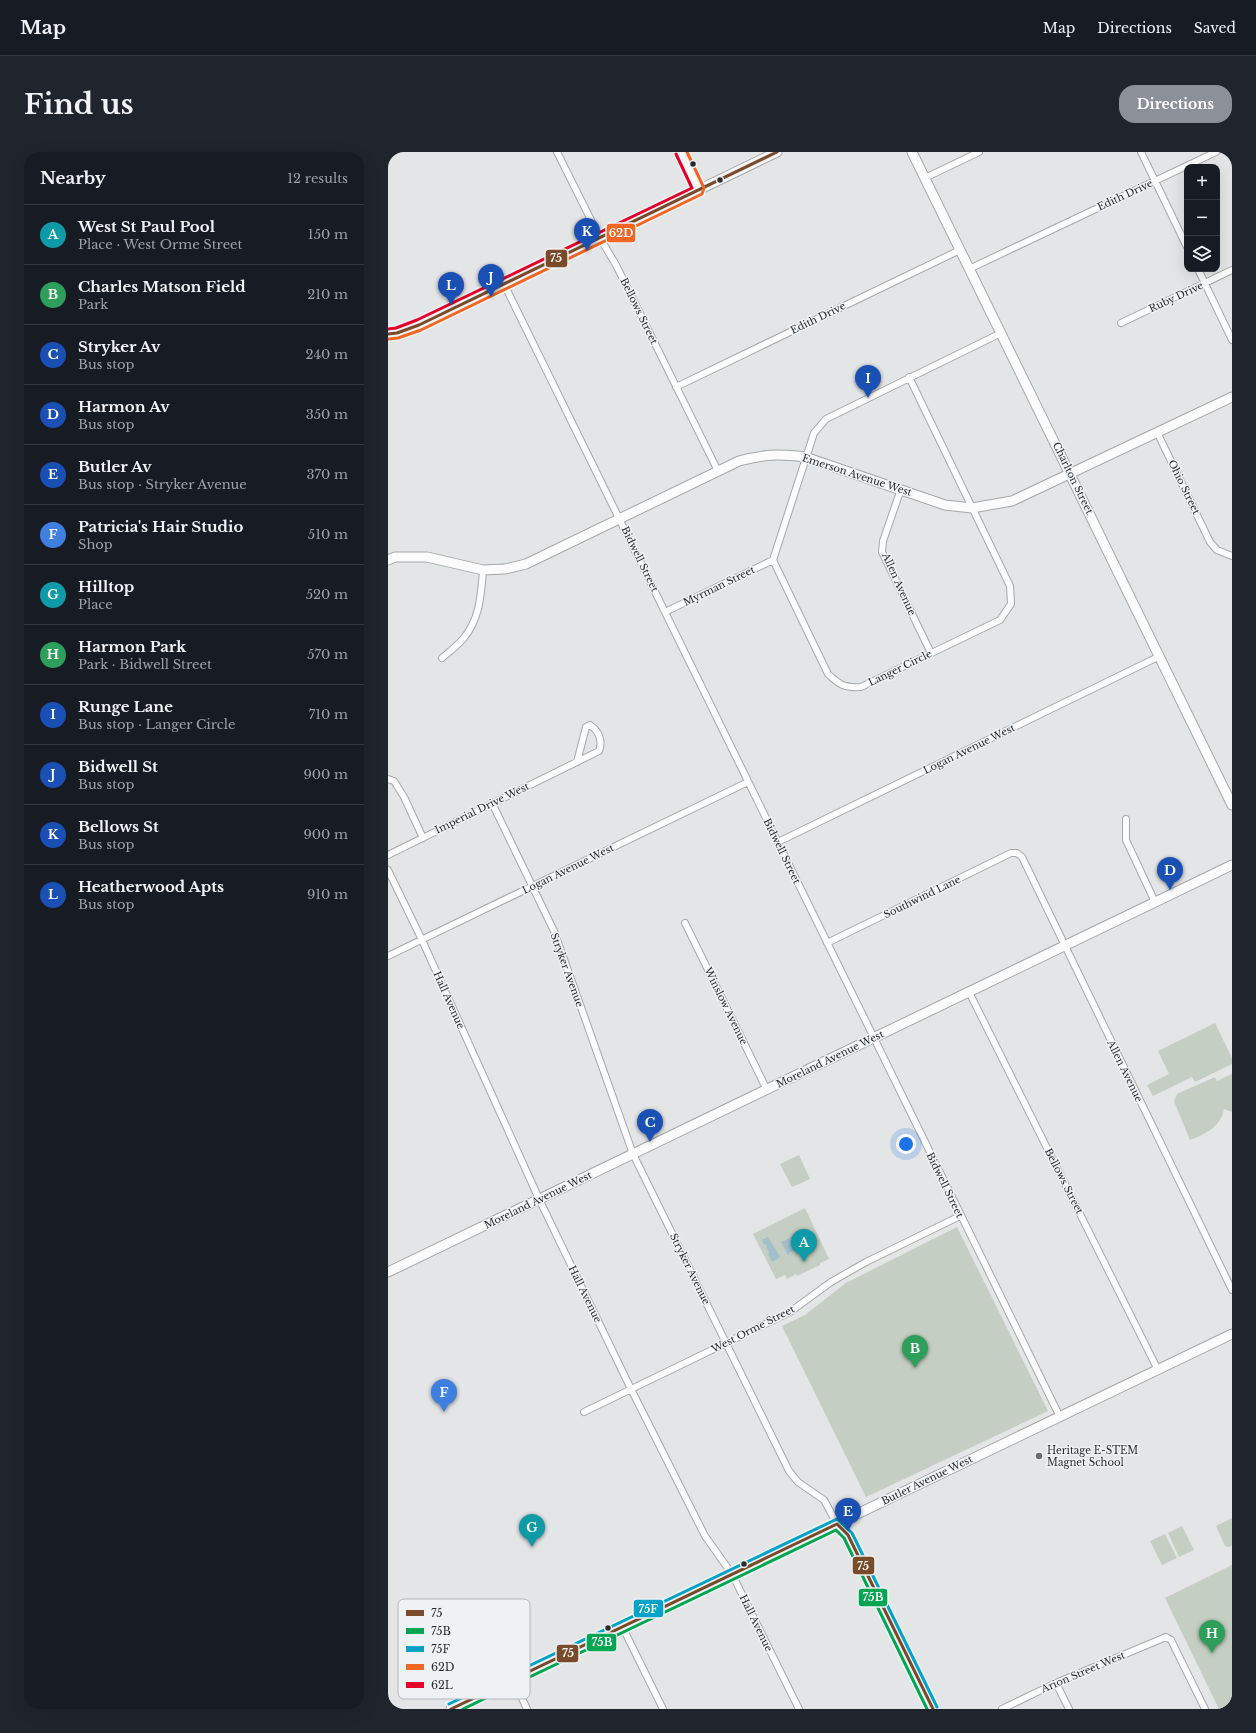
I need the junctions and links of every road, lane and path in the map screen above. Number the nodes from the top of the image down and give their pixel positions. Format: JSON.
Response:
{"nodes":[{"id":1,"x":557,"y":152,"type":"edge"},
{"id":2,"x":681,"y":152,"type":"edge"},
{"id":3,"x":777,"y":152,"type":"edge"},
{"id":4,"x":912,"y":152,"type":"edge"},
{"id":5,"x":979,"y":152,"type":"edge"},
{"id":6,"x":1141,"y":152,"type":"edge"},
{"id":7,"x":1216,"y":152,"type":"edge"},
{"id":8,"x":924,"y":178,"type":"junction"},
{"id":9,"x":1155,"y":181,"type":"junction"},
{"id":10,"x":699,"y":190,"type":"junction"},
{"id":11,"x":600,"y":238,"type":"junction"},
{"id":12,"x":1184,"y":241,"type":"edge"},
{"id":13,"x":960,"y":250,"type":"junction"},
{"id":14,"x":969,"y":269,"type":"junction"},
{"id":15,"x":1232,"y":270,"type":"edge"},
{"id":16,"x":1199,"y":272,"type":"edge"},
{"id":17,"x":504,"y":284,"type":"junction"},
{"id":18,"x":1205,"y":284,"type":"junction"},
{"id":19,"x":1121,"y":323,"type":"dead end"},
{"id":20,"x":1001,"y":333,"type":"junction"},
{"id":21,"x":388,"y":334,"type":"edge"},
{"id":22,"x":1232,"y":340,"type":"edge"},
{"id":23,"x":909,"y":377,"type":"junction"},
{"id":24,"x":676,"y":387,"type":"junction"},
{"id":25,"x":1232,"y":397,"type":"edge"},
{"id":26,"x":1157,"y":432,"type":"junction"},
{"id":27,"x":805,"y":457,"type":"junction"},
{"id":28,"x":718,"y":471,"type":"junction"},
{"id":29,"x":1070,"y":473,"type":"junction"},
{"id":30,"x":900,"y":490,"type":"junction"},
{"id":31,"x":972,"y":508,"type":"junction"},
{"id":32,"x":620,"y":519,"type":"junction"},
{"id":33,"x":1232,"y":556,"type":"edge"},
{"id":34,"x":388,"y":560,"type":"edge"},
{"id":35,"x":773,"y":560,"type":"junction"},
{"id":36,"x":483,"y":570,"type":"junction"},
{"id":37,"x":665,"y":612,"type":"junction"},
{"id":38,"x":931,"y":653,"type":"junction"},
{"id":39,"x":1160,"y":656,"type":"junction"},
{"id":40,"x":442,"y":658,"type":"dead end"},
{"id":41,"x":577,"y":762,"type":"junction"},
{"id":42,"x":388,"y":779,"type":"edge"},
{"id":43,"x":748,"y":782,"type":"junction"},
{"id":44,"x":492,"y":804,"type":"junction"},
{"id":45,"x":1232,"y":805,"type":"edge"},
{"id":46,"x":1126,"y":819,"type":"dead end"},
{"id":47,"x":422,"y":838,"type":"junction"},
{"id":48,"x":778,"y":842,"type":"junction"},
{"id":49,"x":1017,"y":852,"type":"joint"},
{"id":50,"x":388,"y":855,"type":"edge"},
{"id":51,"x":1232,"y":865,"type":"edge"},
{"id":52,"x":388,"y":870,"type":"edge"},
{"id":53,"x":532,"y":887,"type":"junction"},
{"id":54,"x":1155,"y":902,"type":"junction"},
{"id":55,"x":685,"y":923,"type":"dead end"},
{"id":56,"x":422,"y":940,"type":"junction"},
{"id":57,"x":827,"y":943,"type":"junction"},
{"id":58,"x":1065,"y":946,"type":"junction"},
{"id":59,"x":388,"y":956,"type":"edge"},
{"id":60,"x":969,"y":992,"type":"junction"},
{"id":61,"x":873,"y":1038,"type":"junction"},
{"id":62,"x":767,"y":1090,"type":"junction"},
{"id":63,"x":633,"y":1154,"type":"junction"},
{"id":64,"x":539,"y":1199,"type":"junction"},
{"id":65,"x":960,"y":1216,"type":"junction"},
{"id":66,"x":388,"y":1272,"type":"edge"},
{"id":67,"x":1232,"y":1290,"type":"edge"},
{"id":68,"x":1232,"y":1334,"type":"edge"},
{"id":69,"x":726,"y":1343,"type":"junction"},
{"id":70,"x":1158,"y":1370,"type":"junction"},
{"id":71,"x":631,"y":1389,"type":"junction"},
{"id":72,"x":584,"y":1412,"type":"dead end"},
{"id":73,"x":1060,"y":1417,"type":"junction"},
{"id":74,"x":837,"y":1524,"type":"junction"},
{"id":75,"x":732,"y":1574,"type":"junction"},
{"id":76,"x":622,"y":1626,"type":"junction"},
{"id":77,"x":530,"y":1671,"type":"edge"},
{"id":78,"x":1056,"y":1683,"type":"junction"},
{"id":79,"x":472,"y":1699,"type":"edge"},
{"id":80,"x":522,"y":1699,"type":"edge"},
{"id":81,"x":451,"y":1709,"type":"edge"},
{"id":82,"x":527,"y":1709,"type":"edge"},
{"id":83,"x":663,"y":1709,"type":"edge"},
{"id":84,"x":799,"y":1709,"type":"edge"},
{"id":85,"x":933,"y":1709,"type":"edge"},
{"id":86,"x":1002,"y":1709,"type":"edge"},
{"id":87,"x":1069,"y":1709,"type":"edge"},
{"id":88,"x":1205,"y":1709,"type":"edge"}],
"edges":[{"from":1,"to":11,"type":"street","name":"Bellows Street"},
{"from":2,"to":10,"type":"street"},
{"from":3,"to":10,"type":"street"},
{"from":4,"to":8,"type":"street","name":"Charlton Street"},
{"from":5,"to":8,"type":"street"},
{"from":6,"to":9,"type":"street"},
{"from":7,"to":9,"type":"street","name":"Edith Drive"},
{"from":8,"to":13,"type":"street","name":"Charlton Street"},
{"from":9,"to":12,"type":"street"},
{"from":9,"to":14,"type":"street","name":"Edith Drive"},
{"from":10,"to":11,"type":"street"},
{"from":11,"to":17,"type":"street"},
{"from":11,"to":24,"type":"street","name":"Bellows Street"},
{"from":13,"to":14,"type":"street","name":"Charlton Street"},
{"from":13,"to":24,"type":"street","name":"Edith Drive"},
{"from":14,"to":20,"type":"street","name":"Charlton Street"},
{"from":15,"to":18,"type":"street","name":"Ruby Drive"},
{"from":16,"to":18,"type":"street"},
{"from":17,"to":21,"type":"street"},
{"from":17,"to":32,"type":"street","name":"Bidwell Street"},
{"from":18,"to":19,"type":"street","name":"Ruby Drive"},
{"from":18,"to":22,"type":"street"},
{"from":20,"to":23,"type":"street"},
{"from":20,"to":29,"type":"street","name":"Charlton Street"},
{"from":23,"to":27,"type":"street"},
{"from":23,"to":31,"type":"street","name":"Langer Circle"},
{"from":24,"to":28,"type":"street","name":"Bellows Street"},
{"from":25,"to":26,"type":"street","name":"Emerson Avenue West"},
{"from":26,"to":29,"type":"street","name":"Emerson Avenue West"},
{"from":26,"to":33,"type":"street","name":"Ohio Street"},
{"from":27,"to":28,"type":"street","name":"Emerson Avenue West"},
{"from":27,"to":30,"type":"street","name":"Emerson Avenue West"},
{"from":27,"to":35,"type":"street"},
{"from":28,"to":32,"type":"street","name":"Emerson Avenue West"},
{"from":29,"to":31,"type":"street","name":"Emerson Avenue West"},
{"from":29,"to":39,"type":"street","name":"Charlton Street"},
{"from":30,"to":31,"type":"street","name":"Emerson Avenue West"},
{"from":30,"to":38,"type":"street","name":"Allen Avenue"},
{"from":31,"to":38,"type":"street","name":"Langer Circle"},
{"from":32,"to":36,"type":"street","name":"Emerson Avenue West"},
{"from":32,"to":37,"type":"street","name":"Bidwell Street"},
{"from":34,"to":36,"type":"street","name":"Emerson Avenue West"},
{"from":35,"to":37,"type":"street","name":"Myrman Street"},
{"from":35,"to":38,"type":"street","name":"Langer Circle"},
{"from":36,"to":40,"type":"street"},
{"from":37,"to":43,"type":"street","name":"Bidwell Street"},
{"from":39,"to":45,"type":"street","name":"Charlton Street"},
{"from":39,"to":48,"type":"street","name":"Logan Avenue West"},
{"from":41,"to":41,"type":"street","name":"Imperial Drive West"},
{"from":41,"to":44,"type":"street","name":"Imperial Drive West"},
{"from":42,"to":47,"type":"street"},
{"from":43,"to":48,"type":"street","name":"Bidwell Street"},
{"from":43,"to":53,"type":"street","name":"Logan Avenue West"},
{"from":44,"to":47,"type":"street","name":"Imperial Drive West"},
{"from":44,"to":53,"type":"street","name":"Stryker Avenue"},
{"from":46,"to":54,"type":"street"},
{"from":47,"to":50,"type":"street","name":"Imperial Drive West"},
{"from":48,"to":57,"type":"street","name":"Bidwell Street"},
{"from":49,"to":57,"type":"street","name":"Southwind Lane"},
{"from":49,"to":58,"type":"street","name":"Allen Avenue"},
{"from":51,"to":54,"type":"street","name":"Moreland Avenue West"},
{"from":52,"to":56,"type":"street","name":"Hall Avenue"},
{"from":53,"to":56,"type":"street","name":"Logan Avenue West"},
{"from":53,"to":63,"type":"street","name":"Stryker Avenue"},
{"from":54,"to":58,"type":"street","name":"Moreland Avenue West"},
{"from":55,"to":62,"type":"street","name":"Winslow Avenue"},
{"from":56,"to":59,"type":"street","name":"Logan Avenue West"},
{"from":56,"to":64,"type":"street","name":"Hall Avenue"},
{"from":57,"to":61,"type":"street","name":"Bidwell Street"},
{"from":58,"to":60,"type":"street","name":"Moreland Avenue West"},
{"from":58,"to":67,"type":"street","name":"Allen Avenue"},
{"from":60,"to":61,"type":"street","name":"Moreland Avenue West"},
{"from":60,"to":70,"type":"street","name":"Bellows Street"},
{"from":61,"to":62,"type":"street","name":"Moreland Avenue West"},
{"from":61,"to":65,"type":"street","name":"Bidwell Street"},
{"from":62,"to":63,"type":"street","name":"Moreland Avenue West"},
{"from":63,"to":64,"type":"street","name":"Moreland Avenue West"},
{"from":63,"to":69,"type":"street","name":"Stryker Avenue"},
{"from":64,"to":66,"type":"street","name":"Moreland Avenue West"},
{"from":64,"to":71,"type":"street","name":"Hall Avenue"},
{"from":65,"to":69,"type":"street","name":"West Orme Street"},
{"from":65,"to":73,"type":"street","name":"Bidwell Street"},
{"from":68,"to":70,"type":"street","name":"Butler Avenue West"},
{"from":69,"to":71,"type":"street","name":"West Orme Street"},
{"from":69,"to":74,"type":"street","name":"Stryker Avenue"},
{"from":70,"to":73,"type":"street","name":"Butler Avenue West"},
{"from":71,"to":72,"type":"street","name":"West Orme Street"},
{"from":71,"to":75,"type":"street","name":"Hall Avenue"},
{"from":73,"to":74,"type":"street","name":"Butler Avenue West"},
{"from":74,"to":75,"type":"street","name":"Butler Avenue West"},
{"from":74,"to":85,"type":"street","name":"Stryker Avenue"},
{"from":75,"to":76,"type":"street","name":"Butler Avenue West"},
{"from":75,"to":84,"type":"street","name":"Hall Avenue"},
{"from":76,"to":77,"type":"street","name":"Butler Avenue West"},
{"from":76,"to":83,"type":"street"},
{"from":78,"to":86,"type":"street","name":"Arion Street West"},
{"from":78,"to":87,"type":"street"},
{"from":78,"to":88,"type":"street","name":"Arion Street West"},
{"from":79,"to":81,"type":"street","name":"Butler Avenue West"},
{"from":80,"to":82,"type":"street"}]}
